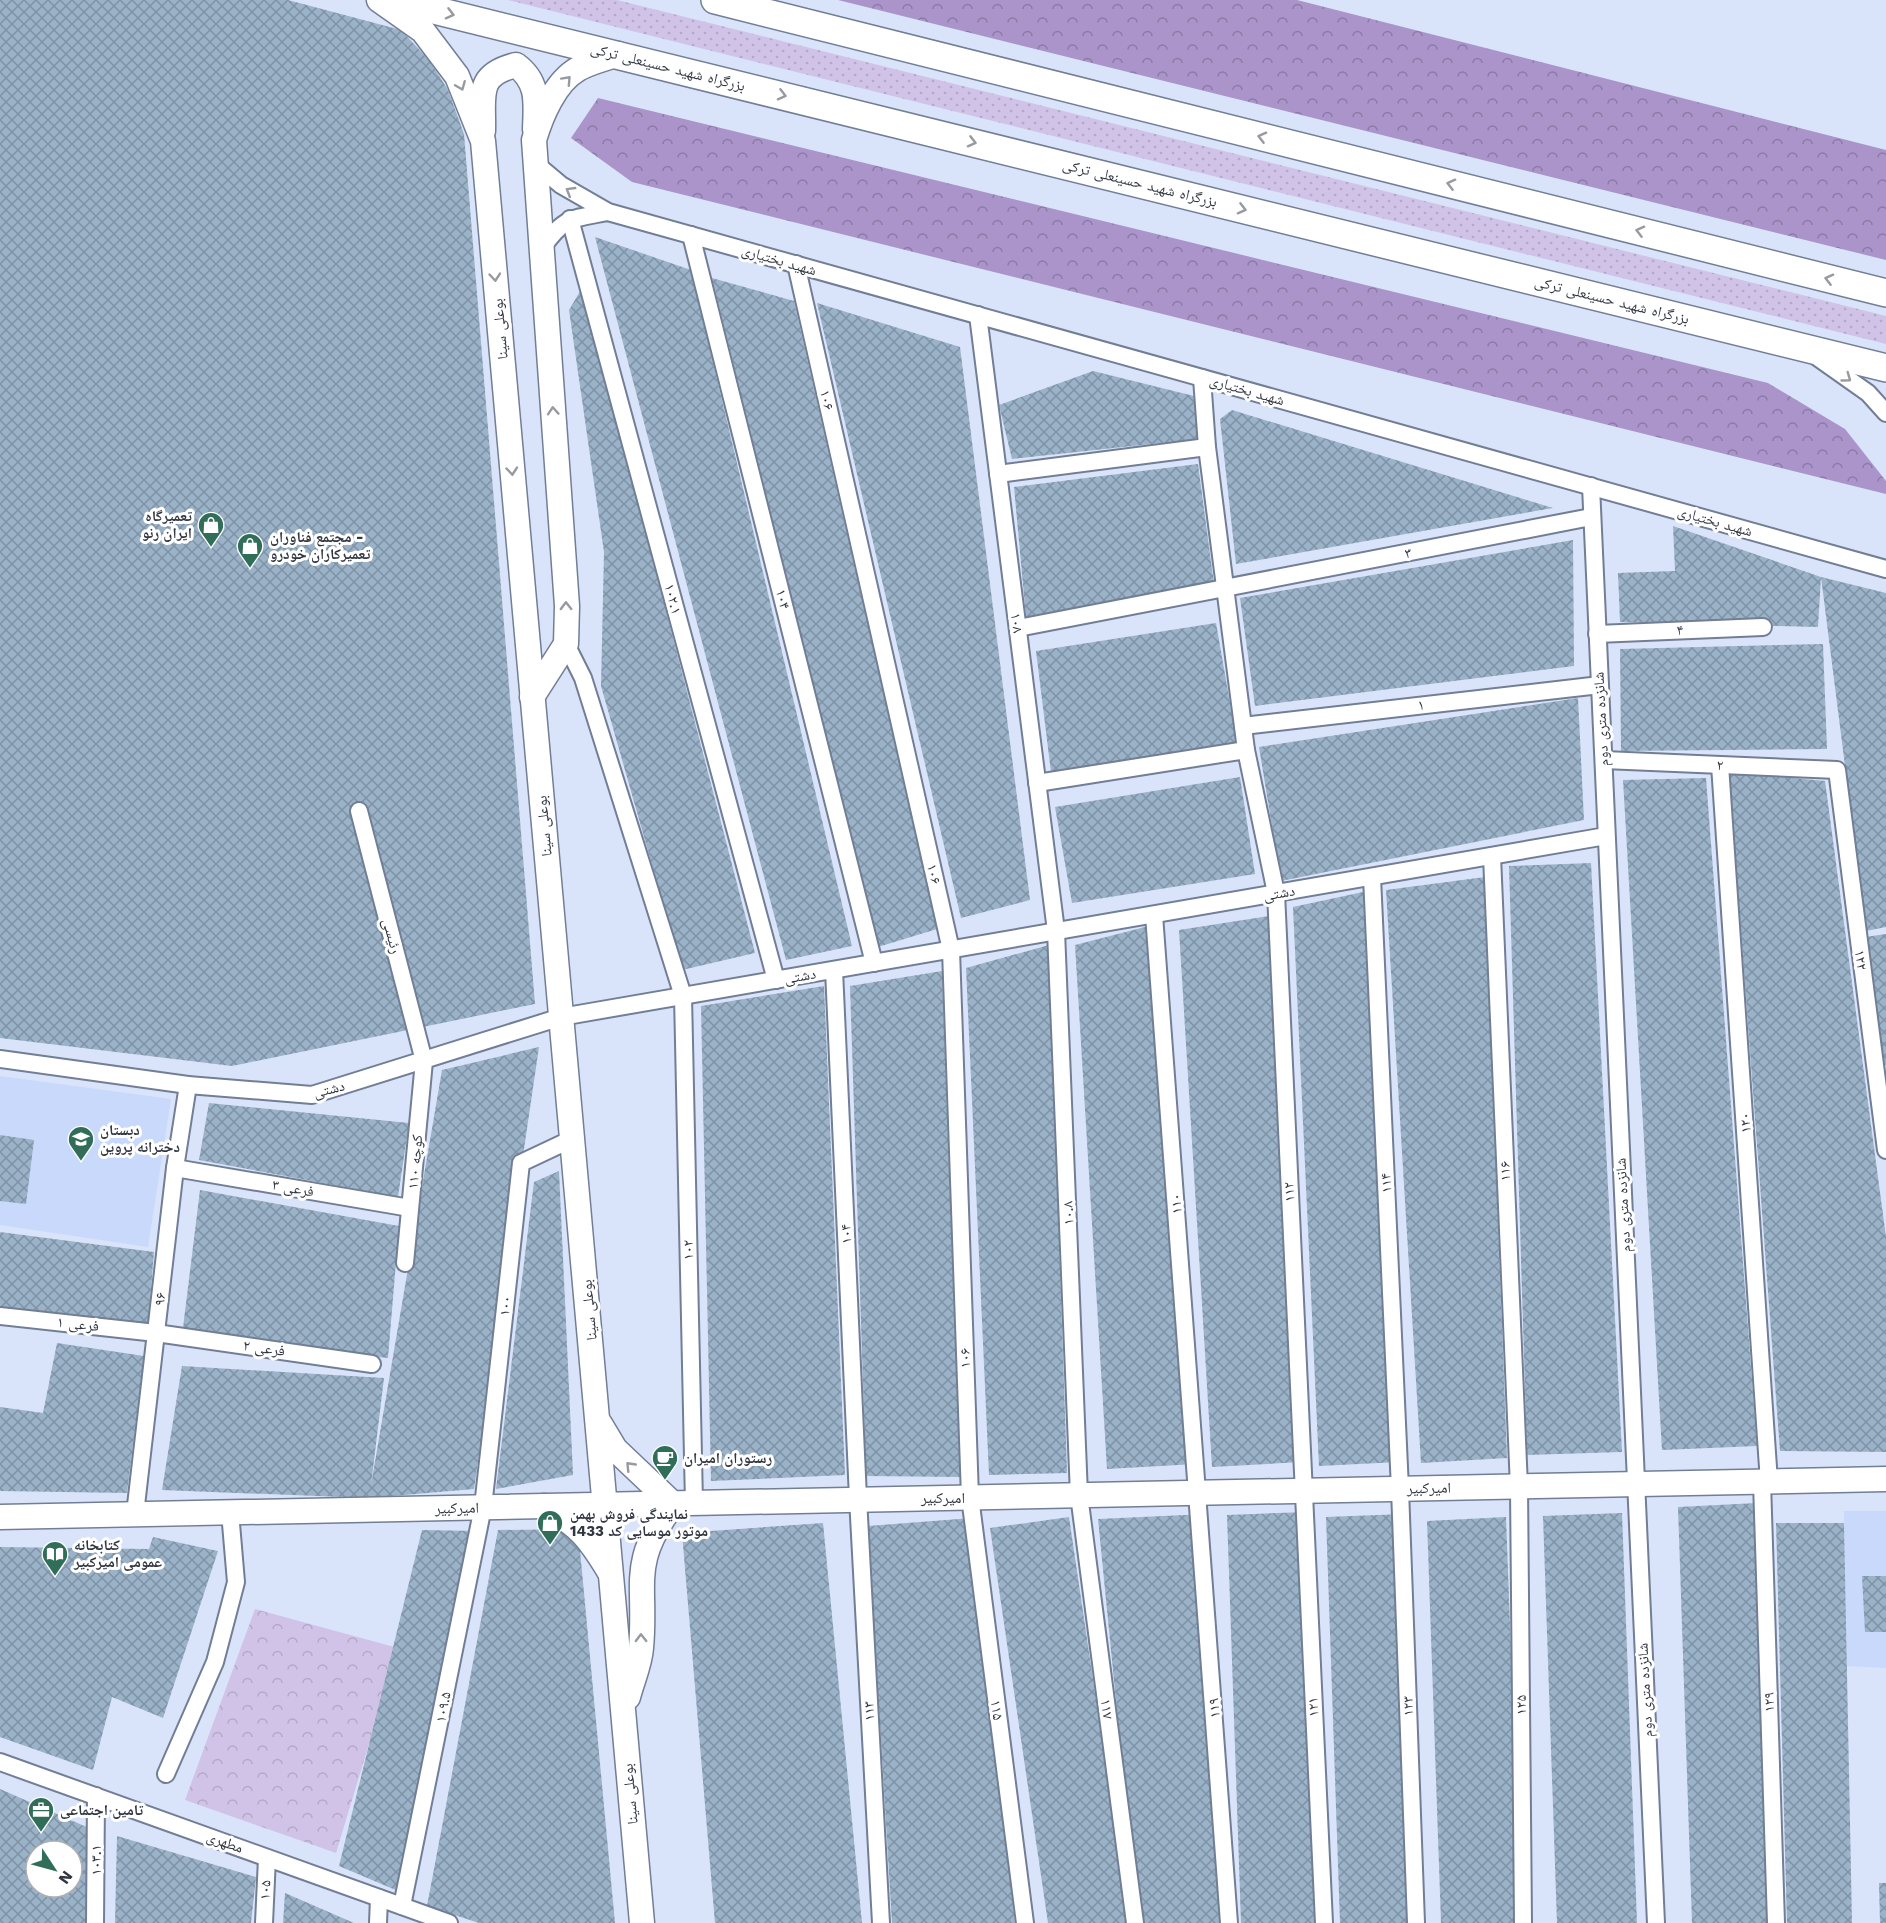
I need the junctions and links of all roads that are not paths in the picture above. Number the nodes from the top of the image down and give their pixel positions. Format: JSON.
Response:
{"nodes":[{"id":1,"x":379,"y":0,"type":"edge"},
{"id":2,"x":393,"y":0,"type":"edge"},
{"id":3,"x":716,"y":0,"type":"edge"},
{"id":4,"x":618,"y":54,"type":"junction"},
{"id":5,"x":534,"y":140,"type":"junction"},
{"id":6,"x":483,"y":141,"type":"junction"},
{"id":7,"x":536,"y":164,"type":"junction"},
{"id":8,"x":608,"y":212,"type":"junction"},
{"id":9,"x":570,"y":219,"type":"junction"},
{"id":10,"x":691,"y":235,"type":"junction"},
{"id":11,"x":542,"y":248,"type":"junction"},
{"id":12,"x":796,"y":264,"type":"junction"},
{"id":13,"x":1886,"y":293,"type":"edge"},
{"id":14,"x":978,"y":315,"type":"junction"},
{"id":15,"x":1805,"y":348,"type":"junction"},
{"id":16,"x":1886,"y":368,"type":"edge"},
{"id":17,"x":1202,"y":378,"type":"junction"},
{"id":18,"x":1886,"y":413,"type":"edge"},
{"id":19,"x":1207,"y":447,"type":"junction"},
{"id":20,"x":998,"y":474,"type":"junction"},
{"id":21,"x":1590,"y":486,"type":"junction"},
{"id":22,"x":1591,"y":518,"type":"junction"},
{"id":23,"x":1886,"y":569,"type":"edge"},
{"id":24,"x":1225,"y":589,"type":"junction"},
{"id":25,"x":1763,"y":627,"type":"dead end"},
{"id":26,"x":1018,"y":628,"type":"junction"},
{"id":27,"x":1597,"y":634,"type":"junction"},
{"id":28,"x":566,"y":644,"type":"junction"},
{"id":29,"x":1600,"y":685,"type":"junction"},
{"id":30,"x":532,"y":697,"type":"junction"},
{"id":31,"x":1243,"y":726,"type":"junction"},
{"id":32,"x":1246,"y":750,"type":"junction"},
{"id":33,"x":1604,"y":760,"type":"junction"},
{"id":34,"x":1720,"y":765,"type":"junction"},
{"id":35,"x":1837,"y":770,"type":"joint"},
{"id":36,"x":1038,"y":783,"type":"junction"},
{"id":37,"x":359,"y":812,"type":"dead end"},
{"id":38,"x":1606,"y":836,"type":"junction"},
{"id":39,"x":1492,"y":856,"type":"junction"},
{"id":40,"x":1372,"y":877,"type":"junction"},
{"id":41,"x":1276,"y":893,"type":"junction"},
{"id":42,"x":1154,"y":915,"type":"junction"},
{"id":43,"x":1056,"y":931,"type":"junction"},
{"id":44,"x":951,"y":950,"type":"junction"},
{"id":45,"x":874,"y":963,"type":"junction"},
{"id":46,"x":834,"y":970,"type":"junction"},
{"id":47,"x":776,"y":980,"type":"junction"},
{"id":48,"x":682,"y":996,"type":"junction"},
{"id":49,"x":561,"y":1017,"type":"junction"},
{"id":50,"x":0,"y":1059,"type":"edge"},
{"id":51,"x":424,"y":1061,"type":"junction"},
{"id":52,"x":188,"y":1085,"type":"junction"},
{"id":53,"x":574,"y":1138,"type":"junction"},
{"id":54,"x":1886,"y":1150,"type":"edge"},
{"id":55,"x":174,"y":1168,"type":"junction"},
{"id":56,"x":411,"y":1208,"type":"junction"},
{"id":57,"x":405,"y":1263,"type":"dead end"},
{"id":58,"x":0,"y":1316,"type":"edge"},
{"id":59,"x":156,"y":1333,"type":"junction"},
{"id":60,"x":372,"y":1364,"type":"dead end"},
{"id":61,"x":598,"y":1419,"type":"junction"},
{"id":62,"x":1886,"y":1479,"type":"edge"},
{"id":63,"x":1765,"y":1482,"type":"junction"},
{"id":64,"x":1636,"y":1484,"type":"junction"},
{"id":65,"x":1519,"y":1486,"type":"junction"},
{"id":66,"x":1400,"y":1489,"type":"junction"},
{"id":67,"x":1302,"y":1491,"type":"junction"},
{"id":68,"x":1198,"y":1493,"type":"junction"},
{"id":69,"x":1079,"y":1496,"type":"junction"},
{"id":70,"x":970,"y":1497,"type":"junction"},
{"id":71,"x":858,"y":1498,"type":"junction"},
{"id":72,"x":684,"y":1503,"type":"junction"},
{"id":73,"x":544,"y":1506,"type":"junction"},
{"id":74,"x":605,"y":1506,"type":"junction"},
{"id":75,"x":483,"y":1507,"type":"junction"},
{"id":76,"x":230,"y":1512,"type":"junction"},
{"id":77,"x":135,"y":1514,"type":"junction"},
{"id":78,"x":0,"y":1517,"type":"edge"},
{"id":79,"x":611,"y":1575,"type":"junction"},
{"id":80,"x":623,"y":1715,"type":"junction"},
{"id":81,"x":0,"y":1762,"type":"edge"},
{"id":82,"x":166,"y":1774,"type":"dead end"},
{"id":83,"x":96,"y":1796,"type":"junction"},
{"id":84,"x":267,"y":1858,"type":"junction"},
{"id":85,"x":379,"y":1898,"type":"junction"},
{"id":86,"x":402,"y":1906,"type":"junction"},
{"id":87,"x":95,"y":1923,"type":"edge"},
{"id":88,"x":264,"y":1923,"type":"edge"},
{"id":89,"x":378,"y":1923,"type":"edge"},
{"id":90,"x":449,"y":1923,"type":"edge"},
{"id":91,"x":642,"y":1923,"type":"edge"},
{"id":92,"x":881,"y":1923,"type":"edge"},
{"id":93,"x":1025,"y":1923,"type":"edge"},
{"id":94,"x":1135,"y":1923,"type":"edge"},
{"id":95,"x":1229,"y":1923,"type":"edge"},
{"id":96,"x":1324,"y":1923,"type":"edge"},
{"id":97,"x":1416,"y":1923,"type":"edge"},
{"id":98,"x":1523,"y":1923,"type":"edge"},
{"id":99,"x":1656,"y":1923,"type":"edge"},
{"id":100,"x":1776,"y":1923,"type":"edge"}],
"edges":[{"from":1,"to":6,"type":"main road","name":"بوعلی سینا","one_way":true},
{"from":2,"to":4,"type":"highway","name":"بزرگراه شهید حسینعلی ترکی","one_way":true},
{"from":13,"to":3,"type":"highway","one_way":true},
{"from":5,"to":4,"type":"main road","one_way":true},
{"from":4,"to":15,"type":"highway","name":"بزرگراه شهید حسینعلی ترکی","one_way":true},
{"from":5,"to":6,"type":"main road"},
{"from":5,"to":7,"type":"main road"},
{"from":6,"to":30,"type":"main road","name":"بوعلی سینا","one_way":true},
{"from":8,"to":7,"type":"street","one_way":true},
{"from":7,"to":11,"type":"main road"},
{"from":8,"to":9,"type":"street"},
{"from":8,"to":10,"type":"street","name":"شهید بختیاری"},
{"from":9,"to":11,"type":"street"},
{"from":9,"to":47,"type":"street","name":"۱۰۲.۱"},
{"from":10,"to":12,"type":"street","name":"شهید بختیاری"},
{"from":10,"to":45,"type":"street","name":"۱۰۴"},
{"from":28,"to":11,"type":"main road","one_way":true},
{"from":12,"to":14,"type":"street","name":"شهید بختیاری"},
{"from":12,"to":44,"type":"street","name":"۱۰۶"},
{"from":14,"to":17,"type":"street","name":"شهید بختیاری"},
{"from":14,"to":20,"type":"street","name":"۱۰۸"},
{"from":15,"to":16,"type":"highway","name":"بزرگراه شهید حسینعلی ترکی"},
{"from":15,"to":18,"type":"street","one_way":true},
{"from":17,"to":19,"type":"street","name":"۱۱۲"},
{"from":17,"to":21,"type":"street","name":"شهید بختیاری"},
{"from":19,"to":20,"type":"street"},
{"from":19,"to":24,"type":"street","name":"۱۱۲"},
{"from":20,"to":26,"type":"street","name":"۱۰۸"},
{"from":21,"to":22,"type":"street","name":"شانزده متری دوم"},
{"from":21,"to":23,"type":"street","name":"شهید بختیاری"},
{"from":22,"to":24,"type":"street","name":"۳"},
{"from":22,"to":27,"type":"street","name":"شانزده متری دوم"},
{"from":24,"to":26,"type":"street","name":"۳"},
{"from":24,"to":31,"type":"street","name":"۱۱۲"},
{"from":25,"to":27,"type":"street","name":"۴"},
{"from":26,"to":36,"type":"street","name":"۱۰۸"},
{"from":27,"to":29,"type":"street","name":"شانزده متری دوم"},
{"from":28,"to":30,"type":"main road"},
{"from":28,"to":48,"type":"street","name":"۱۰۲"},
{"from":29,"to":31,"type":"street","name":"۱"},
{"from":29,"to":33,"type":"street","name":"شانزده متری دوم"},
{"from":30,"to":49,"type":"main road","name":"بوعلی سینا"},
{"from":31,"to":32,"type":"street","name":"۱۱۲"},
{"from":32,"to":36,"type":"street"},
{"from":32,"to":41,"type":"street","name":"۱۱۲"},
{"from":33,"to":34,"type":"street","name":"۲"},
{"from":33,"to":38,"type":"street","name":"شانزده متری دوم"},
{"from":34,"to":35,"type":"street","name":"۲"},
{"from":34,"to":63,"type":"street","name":"۱۲۰"},
{"from":35,"to":54,"type":"street","name":"۱۲۲"},
{"from":36,"to":43,"type":"street","name":"۱۰۸"},
{"from":37,"to":51,"type":"street","name":"رئیسی"},
{"from":38,"to":39,"type":"street","name":"دشتی"},
{"from":38,"to":64,"type":"street","name":"شانزده متری دوم"},
{"from":39,"to":40,"type":"street","name":"دشتی"},
{"from":39,"to":65,"type":"street","name":"۱۱۶"},
{"from":40,"to":41,"type":"street","name":"دشتی"},
{"from":40,"to":66,"type":"street","name":"۱۱۴"},
{"from":41,"to":42,"type":"street","name":"دشتی"},
{"from":41,"to":67,"type":"street","name":"۱۱۲"},
{"from":42,"to":43,"type":"street","name":"دشتی"},
{"from":42,"to":68,"type":"street","name":"۱۱۰"},
{"from":43,"to":44,"type":"street","name":"دشتی"},
{"from":43,"to":69,"type":"street","name":"۱۰.۸"},
{"from":44,"to":45,"type":"street","name":"دشتی"},
{"from":44,"to":70,"type":"street","name":"۱۰۶"},
{"from":45,"to":46,"type":"street","name":"دشتی"},
{"from":46,"to":47,"type":"street","name":"دشتی"},
{"from":46,"to":71,"type":"street","name":"۱۰۴"},
{"from":47,"to":48,"type":"street","name":"دشتی"},
{"from":48,"to":49,"type":"street","name":"دشتی"},
{"from":48,"to":72,"type":"street","name":"۱۰۲"},
{"from":49,"to":51,"type":"street","name":"دشتی"},
{"from":49,"to":53,"type":"main road","name":"بوعلی سینا"},
{"from":50,"to":52,"type":"street","name":"دشتی"},
{"from":51,"to":52,"type":"street","name":"دشتی"},
{"from":51,"to":56,"type":"street","name":"کوچه ۱۱۰"},
{"from":52,"to":55,"type":"street","name":"۹۶"},
{"from":53,"to":61,"type":"main road","name":"بوعلی سینا"},
{"from":53,"to":75,"type":"street","name":"۱۰۰"},
{"from":55,"to":56,"type":"street","name":"فرعی ۳"},
{"from":55,"to":59,"type":"street","name":"۹۶"},
{"from":56,"to":57,"type":"street","name":"کوچه ۱۱۰"},
{"from":58,"to":59,"type":"street","name":"فرعی ۱"},
{"from":59,"to":60,"type":"street","name":"فرعی ۲"},
{"from":59,"to":77,"type":"street","name":"۹۶"},
{"from":72,"to":61,"type":"main road","one_way":true},
{"from":61,"to":74,"type":"main road","name":"بوعلی سینا"},
{"from":62,"to":63,"type":"main road","name":"امیرکبیر"},
{"from":63,"to":64,"type":"main road","name":"امیرکبیر"},
{"from":63,"to":100,"type":"street","name":"۱۲۹"},
{"from":64,"to":65,"type":"main road","name":"امیرکبیر"},
{"from":64,"to":99,"type":"street","name":"شانزده متری دوم"},
{"from":65,"to":66,"type":"main road","name":"امیرکبیر"},
{"from":65,"to":98,"type":"street","name":"۱۲۵"},
{"from":66,"to":67,"type":"main road","name":"امیرکبیر"},
{"from":66,"to":97,"type":"street","name":"۱۲۳"},
{"from":67,"to":68,"type":"main road","name":"امیرکبیر"},
{"from":67,"to":96,"type":"street","name":"۱۲۱"},
{"from":68,"to":69,"type":"main road","name":"امیرکبیر"},
{"from":68,"to":95,"type":"street","name":"۱۱۹"},
{"from":69,"to":70,"type":"main road","name":"امیرکبیر"},
{"from":69,"to":94,"type":"street","name":"۱۱۷"},
{"from":70,"to":71,"type":"main road","name":"امیرکبیر"},
{"from":70,"to":93,"type":"street","name":"۱۱۵"},
{"from":71,"to":72,"type":"main road","name":"امیرکبیر"},
{"from":71,"to":92,"type":"street","name":"۱۱۳"},
{"from":72,"to":74,"type":"main road","name":"امیرکبیر"},
{"from":80,"to":72,"type":"main road","one_way":true},
{"from":73,"to":74,"type":"main road","name":"امیرکبیر"},
{"from":73,"to":75,"type":"main road","name":"امیرکبیر"},
{"from":73,"to":79,"type":"main road"},
{"from":74,"to":79,"type":"main road","name":"بوعلی سینا"},
{"from":75,"to":76,"type":"main road","name":"امیرکبیر"},
{"from":75,"to":86,"type":"street","name":"۱۰۹.۵"},
{"from":76,"to":77,"type":"main road","name":"امیرکبیر"},
{"from":76,"to":82,"type":"street"},
{"from":77,"to":78,"type":"main road","name":"امیرکبیر"},
{"from":79,"to":80,"type":"main road","name":"بوعلی سینا"},
{"from":80,"to":91,"type":"main road","name":"بوعلی سینا"},
{"from":81,"to":83,"type":"street","name":"مطهری"},
{"from":83,"to":84,"type":"street","name":"مطهری"},
{"from":83,"to":87,"type":"street","name":"۱۰۳.۱"},
{"from":84,"to":85,"type":"street","name":"مطهری"},
{"from":84,"to":88,"type":"street","name":"۱۰۵"},
{"from":85,"to":86,"type":"street","name":"مطهری"},
{"from":85,"to":89,"type":"street"},
{"from":86,"to":90,"type":"street","name":"مطهری"}]}
